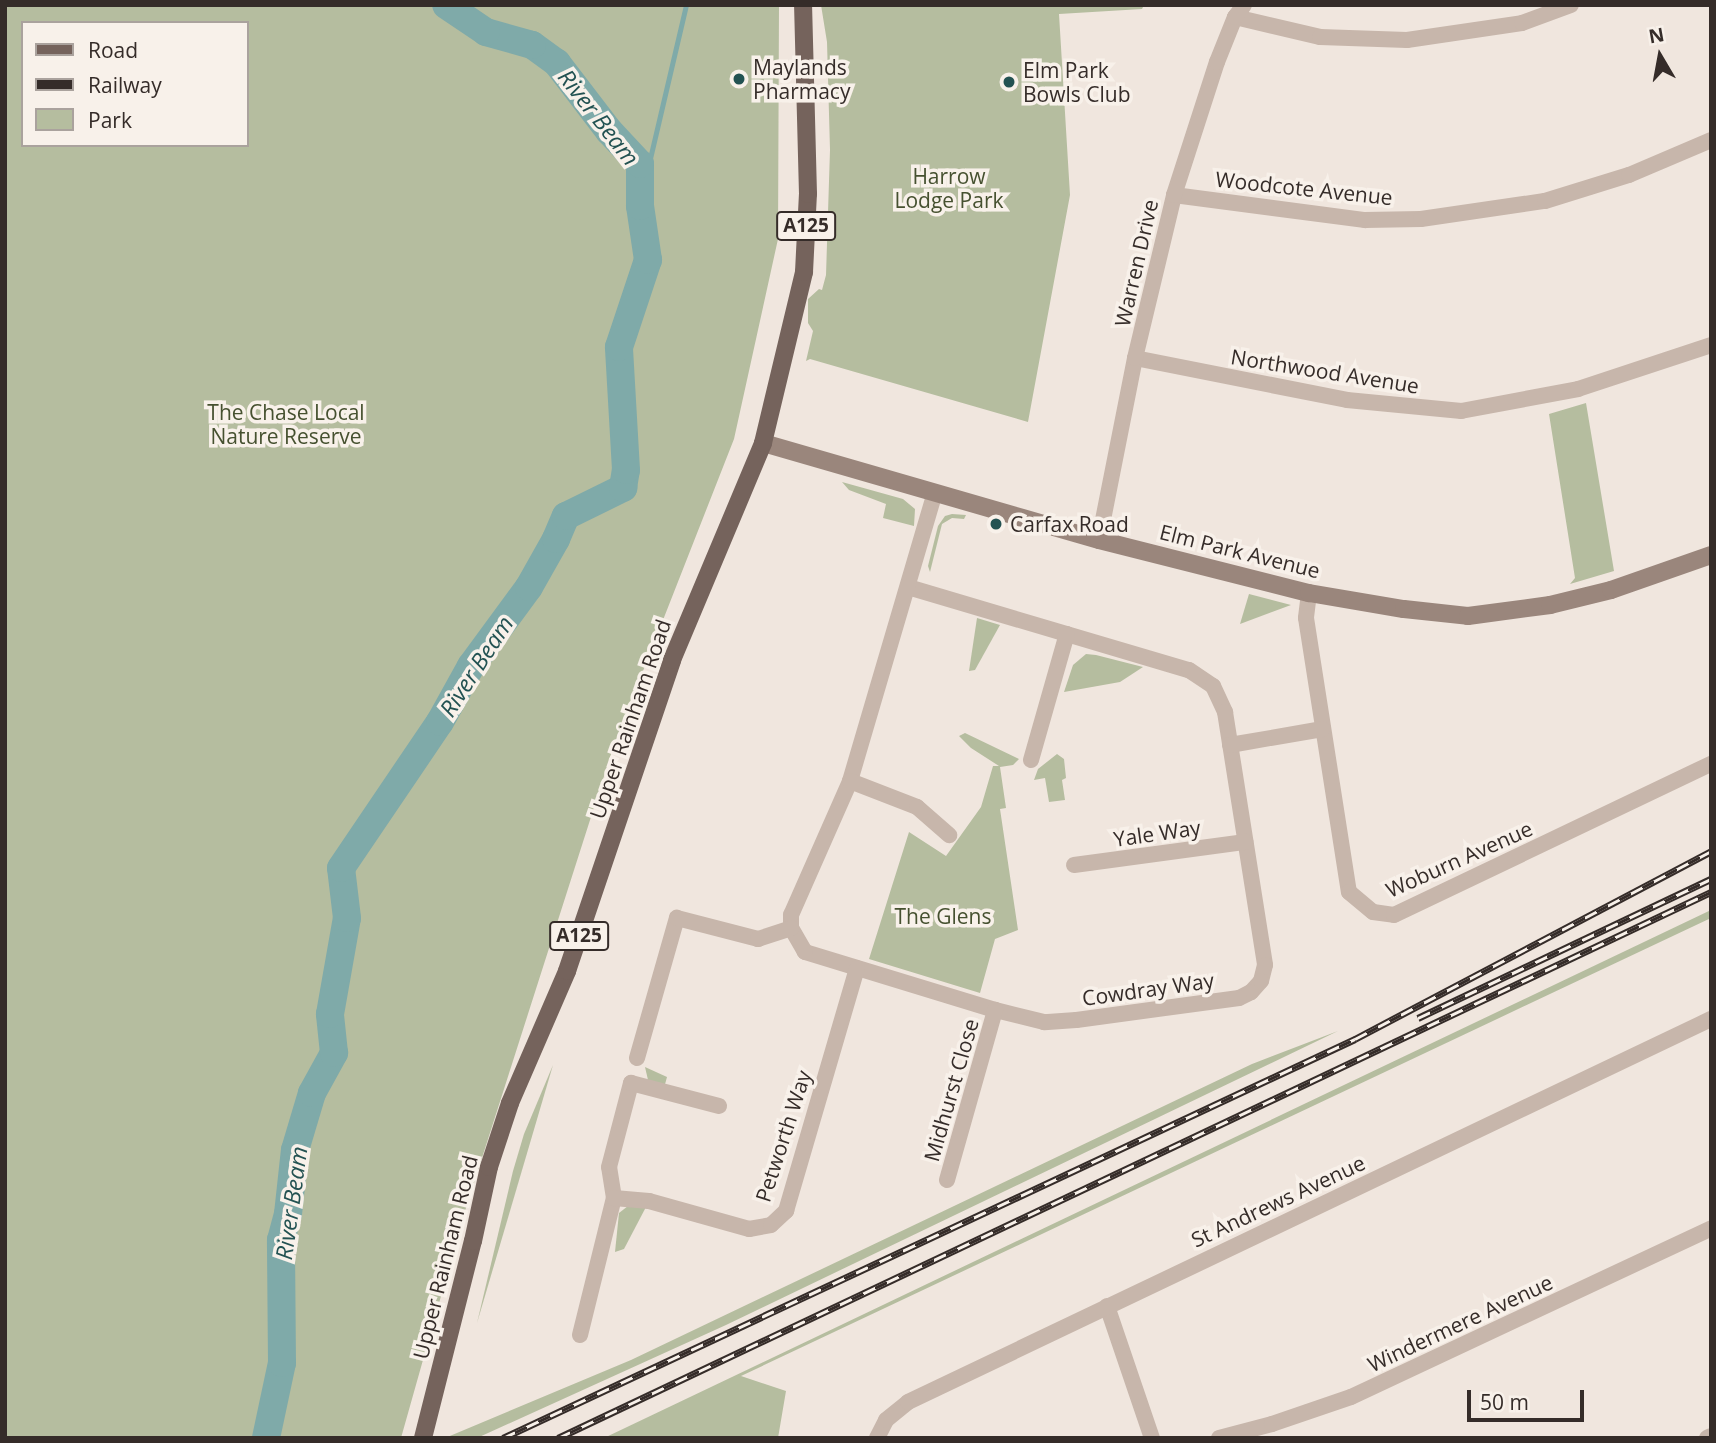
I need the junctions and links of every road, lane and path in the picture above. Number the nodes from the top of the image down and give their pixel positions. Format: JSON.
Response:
{"nodes":[{"id":1,"x":803,"y":5,"type":"edge"},
{"id":2,"x":1571,"y":5,"type":"edge"},
{"id":3,"x":1240,"y":11,"type":"edge"},
{"id":4,"x":1711,"y":140,"type":"edge"},
{"id":5,"x":1174,"y":195,"type":"junction"},
{"id":6,"x":1711,"y":345,"type":"edge"},
{"id":7,"x":1135,"y":358,"type":"junction"},
{"id":8,"x":763,"y":443,"type":"junction"},
{"id":9,"x":935,"y":493,"type":"junction"},
{"id":10,"x":1099,"y":540,"type":"junction"},
{"id":11,"x":1711,"y":555,"type":"edge"},
{"id":12,"x":908,"y":587,"type":"junction"},
{"id":13,"x":1309,"y":593,"type":"junction"},
{"id":14,"x":1067,"y":634,"type":"junction"},
{"id":15,"x":1323,"y":729,"type":"junction"},
{"id":16,"x":1230,"y":745,"type":"junction"},
{"id":17,"x":1031,"y":760,"type":"dead end"},
{"id":18,"x":1711,"y":764,"type":"edge"},
{"id":19,"x":850,"y":780,"type":"junction"},
{"id":20,"x":949,"y":835,"type":"dead end"},
{"id":21,"x":1245,"y":842,"type":"junction"},
{"id":22,"x":1074,"y":865,"type":"dead end"},
{"id":23,"x":791,"y":928,"type":"junction"},
{"id":24,"x":856,"y":968,"type":"junction"},
{"id":25,"x":995,"y":1010,"type":"junction"},
{"id":26,"x":1711,"y":1019,"type":"edge"},
{"id":27,"x":637,"y":1058,"type":"dead end"},
{"id":28,"x":719,"y":1106,"type":"dead end"},
{"id":29,"x":947,"y":1180,"type":"dead end"},
{"id":30,"x":614,"y":1198,"type":"junction"},
{"id":31,"x":1711,"y":1228,"type":"edge"},
{"id":32,"x":1107,"y":1306,"type":"junction"},
{"id":33,"x":579,"y":1335,"type":"dead end"},
{"id":34,"x":423,"y":1438,"type":"edge"},
{"id":35,"x":877,"y":1438,"type":"edge"},
{"id":36,"x":1152,"y":1438,"type":"edge"},
{"id":37,"x":1219,"y":1438,"type":"edge"}],
"edges":[{"from":1,"to":8,"type":"main road","name":"Upper Rainham Road","number":"A125"},
{"from":2,"to":3,"type":"street"},
{"from":3,"to":5,"type":"street","name":"Warren Drive"},
{"from":4,"to":5,"type":"street","name":"Woodcote Avenue"},
{"from":5,"to":7,"type":"street","name":"Warren Drive"},
{"from":6,"to":7,"type":"street","name":"Northwood Avenue"},
{"from":7,"to":10,"type":"street","name":"Warren Drive"},
{"from":8,"to":9,"type":"street","name":"Elm Park Avenue"},
{"from":8,"to":34,"type":"main road","name":"Upper Rainham Road","number":"A125"},
{"from":9,"to":10,"type":"street","name":"Elm Park Avenue"},
{"from":9,"to":12,"type":"street"},
{"from":10,"to":13,"type":"street","name":"Elm Park Avenue"},
{"from":11,"to":13,"type":"street","name":"Elm Park Avenue"},
{"from":12,"to":14,"type":"street","name":"Cowdray Way"},
{"from":12,"to":19,"type":"street"},
{"from":13,"to":15,"type":"street","name":"Woburn Avenue"},
{"from":14,"to":16,"type":"street","name":"Cowdray Way"},
{"from":14,"to":17,"type":"street"},
{"from":15,"to":16,"type":"street"},
{"from":15,"to":18,"type":"street","name":"Woburn Avenue"},
{"from":16,"to":21,"type":"street","name":"Cowdray Way"},
{"from":19,"to":20,"type":"street"},
{"from":19,"to":23,"type":"street"},
{"from":21,"to":22,"type":"street","name":"Yale Way"},
{"from":21,"to":25,"type":"street","name":"Cowdray Way"},
{"from":23,"to":24,"type":"street","name":"Cowdray Way"},
{"from":23,"to":27,"type":"street"},
{"from":24,"to":25,"type":"street","name":"Cowdray Way"},
{"from":24,"to":30,"type":"street","name":"Petworth Way"},
{"from":25,"to":29,"type":"street","name":"Midhurst Close"},
{"from":26,"to":32,"type":"street","name":"St Andrews Avenue"},
{"from":28,"to":30,"type":"street"},
{"from":30,"to":33,"type":"street"},
{"from":31,"to":37,"type":"street","name":"Windermere Avenue"},
{"from":32,"to":35,"type":"street","name":"St Andrews Avenue"},
{"from":32,"to":36,"type":"street"}]}
